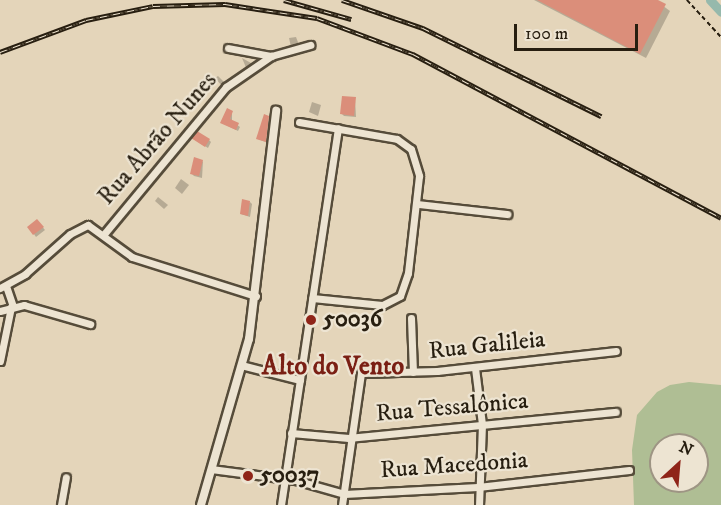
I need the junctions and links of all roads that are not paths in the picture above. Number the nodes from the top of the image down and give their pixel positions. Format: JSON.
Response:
{"nodes":[{"id":1,"x":310,"y":45,"type":"dead end"},
{"id":2,"x":228,"y":48,"type":"dead end"},
{"id":3,"x":271,"y":56,"type":"junction"},
{"id":4,"x":276,"y":111,"type":"dead end"},
{"id":5,"x":299,"y":122,"type":"dead end"},
{"id":6,"x":338,"y":128,"type":"junction"},
{"id":7,"x":418,"y":204,"type":"junction"},
{"id":8,"x":507,"y":214,"type":"dead end"},
{"id":9,"x":104,"y":234,"type":"junction"},
{"id":10,"x":3,"y":287,"type":"edge"},
{"id":11,"x":256,"y":296,"type":"junction"},
{"id":12,"x":312,"y":298,"type":"junction"},
{"id":13,"x":12,"y":307,"type":"junction"},
{"id":14,"x":0,"y":311,"type":"edge"},
{"id":15,"x":411,"y":318,"type":"dead end"},
{"id":16,"x":90,"y":324,"type":"dead end"},
{"id":17,"x":616,"y":351,"type":"dead end"},
{"id":18,"x":0,"y":361,"type":"edge"},
{"id":19,"x":241,"y":365,"type":"junction"},
{"id":20,"x":475,"y":368,"type":"junction"},
{"id":21,"x":413,"y":372,"type":"junction"},
{"id":22,"x":300,"y":380,"type":"junction"},
{"id":23,"x":616,"y":412,"type":"dead end"},
{"id":24,"x":482,"y":424,"type":"junction"},
{"id":25,"x":291,"y":433,"type":"junction"},
{"id":26,"x":349,"y":438,"type":"junction"},
{"id":27,"x":211,"y":469,"type":"junction"},
{"id":28,"x":628,"y":470,"type":"dead end"},
{"id":29,"x":66,"y":477,"type":"dead end"},
{"id":30,"x":284,"y":479,"type":"junction"},
{"id":31,"x":477,"y":487,"type":"junction"},
{"id":32,"x":344,"y":494,"type":"junction"},
{"id":33,"x":61,"y":505,"type":"edge"},
{"id":34,"x":201,"y":505,"type":"edge"},
{"id":35,"x":280,"y":505,"type":"edge"},
{"id":36,"x":342,"y":505,"type":"edge"},
{"id":37,"x":479,"y":505,"type":"edge"}],
"edges":[{"from":1,"to":3,"type":"street","name":"Rua Abrão Nunes"},
{"from":2,"to":3,"type":"street"},
{"from":3,"to":9,"type":"street","name":"Rua Abrão Nunes"},
{"from":4,"to":11,"type":"street"},
{"from":5,"to":6,"type":"street"},
{"from":6,"to":7,"type":"street"},
{"from":6,"to":12,"type":"street"},
{"from":7,"to":8,"type":"street"},
{"from":7,"to":12,"type":"street"},
{"from":9,"to":10,"type":"street"},
{"from":9,"to":11,"type":"street"},
{"from":10,"to":13,"type":"street"},
{"from":11,"to":19,"type":"street"},
{"from":12,"to":22,"type":"street"},
{"from":13,"to":14,"type":"street"},
{"from":13,"to":16,"type":"street"},
{"from":13,"to":18,"type":"street"},
{"from":15,"to":21,"type":"street"},
{"from":17,"to":20,"type":"street","name":"Rua Galileia"},
{"from":19,"to":22,"type":"street"},
{"from":19,"to":27,"type":"street"},
{"from":20,"to":21,"type":"street","name":"Rua Galileia"},
{"from":20,"to":24,"type":"street"},
{"from":21,"to":26,"type":"street","name":"Rua Galileia"},
{"from":22,"to":25,"type":"street"},
{"from":23,"to":24,"type":"street","name":"Rua Tessalônica"},
{"from":24,"to":26,"type":"street","name":"Rua Tessalônica"},
{"from":24,"to":31,"type":"street"},
{"from":25,"to":26,"type":"street","name":"Rua Tessalônica"},
{"from":25,"to":30,"type":"street"},
{"from":26,"to":32,"type":"street"},
{"from":27,"to":30,"type":"street","name":"Rua Macedonia"},
{"from":27,"to":34,"type":"street"},
{"from":28,"to":31,"type":"street","name":"Rua Macedonia"},
{"from":29,"to":33,"type":"street"},
{"from":30,"to":32,"type":"street","name":"Rua Macedonia"},
{"from":30,"to":35,"type":"street"},
{"from":31,"to":32,"type":"street","name":"Rua Macedonia"},
{"from":31,"to":37,"type":"street"},
{"from":32,"to":36,"type":"street"}]}
